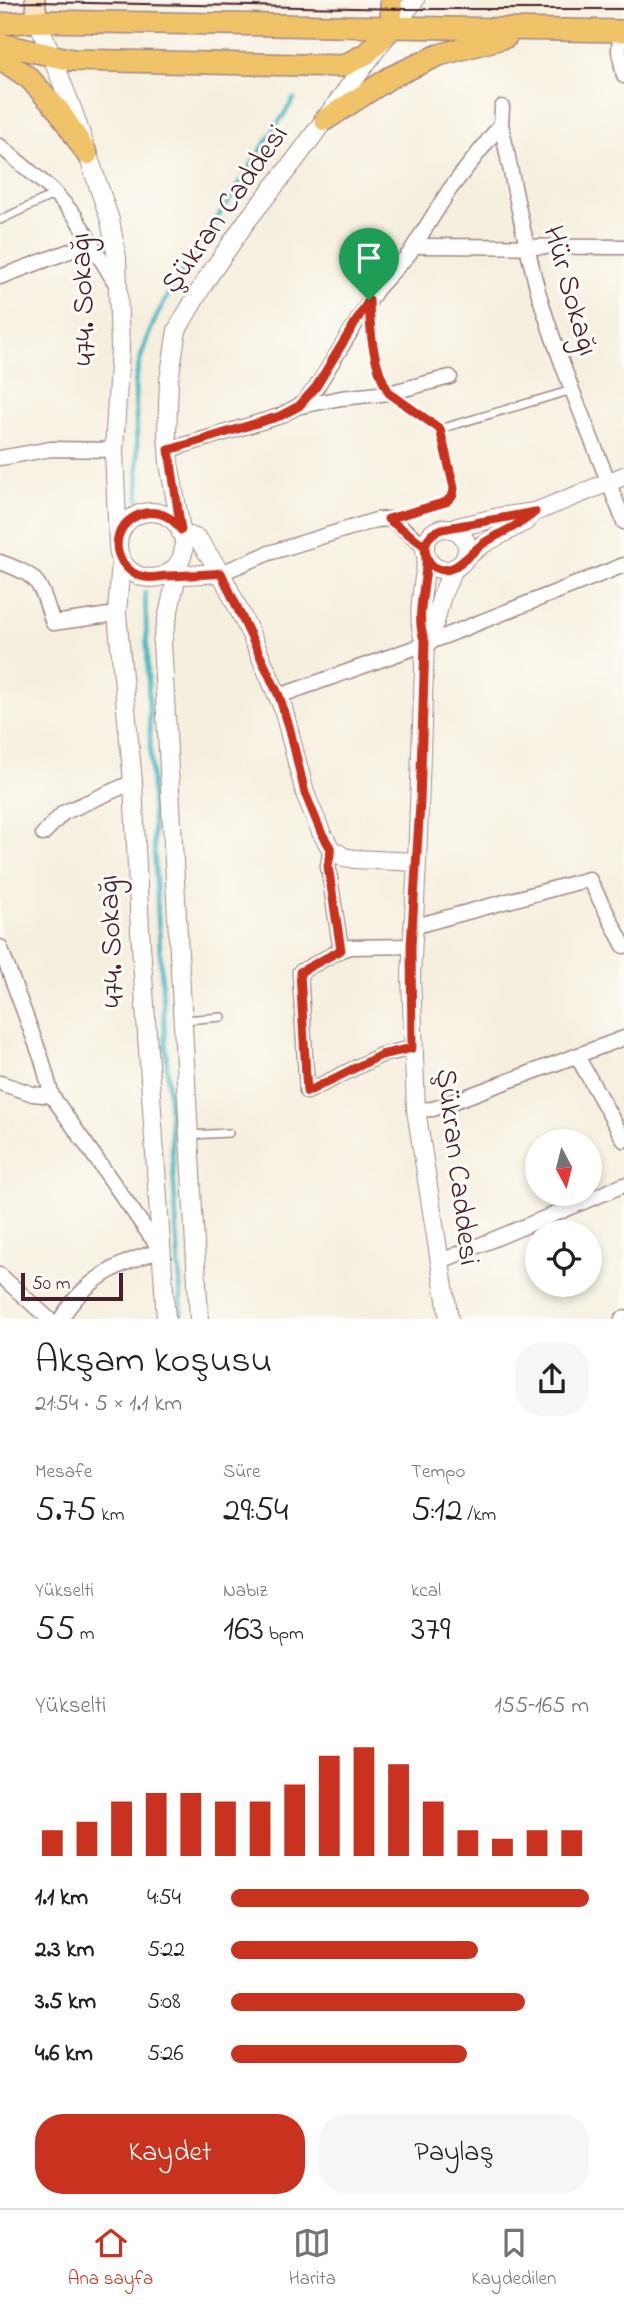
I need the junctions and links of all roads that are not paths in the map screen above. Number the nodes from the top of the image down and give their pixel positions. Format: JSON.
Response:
{"nodes":[{"id":1,"x":390,"y":0,"type":"edge"},
{"id":2,"x":415,"y":0,"type":"edge"},
{"id":3,"x":36,"y":10,"type":"edge"},
{"id":4,"x":0,"y":24,"type":"edge"},
{"id":5,"x":392,"y":28,"type":"junction"},
{"id":6,"x":536,"y":31,"type":"junction"},
{"id":7,"x":622,"y":31,"type":"edge"},
{"id":8,"x":0,"y":44,"type":"edge"},
{"id":9,"x":52,"y":56,"type":"junction"},
{"id":10,"x":0,"y":58,"type":"edge"},
{"id":11,"x":624,"y":76,"type":"edge"},
{"id":12,"x":502,"y":107,"type":"dead end"},
{"id":13,"x":325,"y":120,"type":"junction"},
{"id":14,"x":501,"y":124,"type":"junction"},
{"id":15,"x":0,"y":146,"type":"edge"},
{"id":16,"x":87,"y":154,"type":"junction"},
{"id":17,"x":55,"y":194,"type":"junction"},
{"id":18,"x":0,"y":220,"type":"edge"},
{"id":19,"x":91,"y":243,"type":"junction"},
{"id":20,"x":526,"y":245,"type":"junction"},
{"id":21,"x":414,"y":246,"type":"junction"},
{"id":22,"x":624,"y":247,"type":"edge"},
{"id":23,"x":0,"y":277,"type":"edge"},
{"id":24,"x":119,"y":288,"type":"junction"},
{"id":25,"x":450,"y":376,"type":"dead end"},
{"id":26,"x":572,"y":390,"type":"junction"},
{"id":27,"x":389,"y":393,"type":"junction"},
{"id":28,"x":299,"y":406,"type":"junction"},
{"id":29,"x":440,"y":429,"type":"junction"},
{"id":30,"x":114,"y":450,"type":"junction"},
{"id":31,"x":169,"y":450,"type":"junction"},
{"id":32,"x":0,"y":458,"type":"edge"},
{"id":33,"x":616,"y":479,"type":"edge"},
{"id":34,"x":535,"y":512,"type":"junction"},
{"id":35,"x":388,"y":519,"type":"junction"},
{"id":36,"x":624,"y":522,"type":"edge"},
{"id":37,"x":450,"y":529,"type":"junction"},
{"id":38,"x":181,"y":531,"type":"junction"},
{"id":39,"x":119,"y":552,"type":"junction"},
{"id":40,"x":426,"y":552,"type":"junction"},
{"id":41,"x":0,"y":562,"type":"edge"},
{"id":42,"x":459,"y":563,"type":"junction"},
{"id":43,"x":624,"y":565,"type":"edge"},
{"id":44,"x":172,"y":571,"type":"junction"},
{"id":45,"x":221,"y":573,"type":"junction"},
{"id":46,"x":117,"y":614,"type":"junction"},
{"id":47,"x":425,"y":643,"type":"junction"},
{"id":48,"x":279,"y":696,"type":"junction"},
{"id":49,"x":133,"y":782,"type":"junction"},
{"id":50,"x":43,"y":834,"type":"dead end"},
{"id":51,"x":331,"y":849,"type":"junction"},
{"id":52,"x":417,"y":862,"type":"junction"},
{"id":53,"x":412,"y":927,"type":"junction"},
{"id":54,"x":411,"y":946,"type":"junction"},
{"id":55,"x":624,"y":946,"type":"edge"},
{"id":56,"x":0,"y":947,"type":"edge"},
{"id":57,"x":341,"y":950,"type":"junction"},
{"id":58,"x":222,"y":1017,"type":"dead end"},
{"id":59,"x":181,"y":1020,"type":"junction"},
{"id":60,"x":624,"y":1038,"type":"edge"},
{"id":61,"x":412,"y":1048,"type":"junction"},
{"id":62,"x":577,"y":1056,"type":"junction"},
{"id":63,"x":0,"y":1083,"type":"edge"},
{"id":64,"x":51,"y":1096,"type":"junction"},
{"id":65,"x":416,"y":1110,"type":"junction"},
{"id":66,"x":229,"y":1133,"type":"dead end"},
{"id":67,"x":188,"y":1136,"type":"junction"},
{"id":68,"x":624,"y":1140,"type":"edge"},
{"id":69,"x":624,"y":1185,"type":"edge"},
{"id":70,"x":161,"y":1251,"type":"junction"},
{"id":71,"x":439,"y":1262,"type":"junction"},
{"id":72,"x":0,"y":1275,"type":"edge"},
{"id":73,"x":65,"y":1313,"type":"edge"},
{"id":74,"x":51,"y":1319,"type":"edge"},
{"id":75,"x":166,"y":1319,"type":"edge"},
{"id":76,"x":199,"y":1319,"type":"edge"},
{"id":77,"x":449,"y":1319,"type":"edge"}],
"edges":[{"from":1,"to":5,"type":"main road"},
{"from":2,"to":5,"type":"street","name":"Şükran Caddesi"},
{"from":3,"to":4,"type":"main road"},
{"from":3,"to":5,"type":"main road"},
{"from":3,"to":9,"type":"street","name":"474. Sokağı"},
{"from":5,"to":6,"type":"main road"},
{"from":5,"to":9,"type":"main road"},
{"from":5,"to":13,"type":"street","name":"Şükran Caddesi"},
{"from":6,"to":7,"type":"main road"},
{"from":6,"to":13,"type":"main road"},
{"from":7,"to":11,"type":"street"},
{"from":8,"to":9,"type":"main road"},
{"from":9,"to":16,"type":"street","name":"474. Sokağı"},
{"from":10,"to":16,"type":"main road"},
{"from":12,"to":14,"type":"street","name":"Hür Sokağı"},
{"from":13,"to":31,"type":"street","name":"Şükran Caddesi"},
{"from":14,"to":20,"type":"street","name":"Hür Sokağı"},
{"from":14,"to":21,"type":"street"},
{"from":15,"to":17,"type":"street"},
{"from":16,"to":24,"type":"street","name":"474. Sokağı"},
{"from":17,"to":18,"type":"lane"},
{"from":17,"to":19,"type":"street"},
{"from":19,"to":23,"type":"street"},
{"from":19,"to":24,"type":"street"},
{"from":20,"to":21,"type":"street"},
{"from":20,"to":22,"type":"street"},
{"from":20,"to":26,"type":"street","name":"Hür Sokağı"},
{"from":21,"to":28,"type":"street"},
{"from":24,"to":30,"type":"street","name":"474. Sokağı"},
{"from":25,"to":27,"type":"street"},
{"from":26,"to":29,"type":"lane"},
{"from":26,"to":33,"type":"street","name":"Hür Sokağı"},
{"from":27,"to":28,"type":"street"},
{"from":27,"to":29,"type":"lane"},
{"from":28,"to":31,"type":"street"},
{"from":29,"to":35,"type":"lane"},
{"from":30,"to":32,"type":"street"},
{"from":30,"to":39,"type":"street","name":"474. Sokağı"},
{"from":31,"to":38,"type":"street","name":"Şükran Caddesi"},
{"from":33,"to":34,"type":"street"},
{"from":33,"to":36,"type":"street","name":"Hür Sokağı"},
{"from":34,"to":37,"type":"street"},
{"from":34,"to":42,"type":"street"},
{"from":35,"to":40,"type":"street"},
{"from":35,"to":45,"type":"street"},
{"from":37,"to":40,"type":"street"},
{"from":37,"to":42,"type":"street"},
{"from":38,"to":39,"type":"street"},
{"from":38,"to":44,"type":"street"},
{"from":38,"to":45,"type":"street"},
{"from":39,"to":44,"type":"street"},
{"from":39,"to":46,"type":"street","name":"474. Sokağı"},
{"from":40,"to":42,"type":"street"},
{"from":40,"to":47,"type":"street"},
{"from":41,"to":46,"type":"street"},
{"from":42,"to":47,"type":"street"},
{"from":43,"to":47,"type":"street"},
{"from":44,"to":45,"type":"street"},
{"from":44,"to":59,"type":"street"},
{"from":45,"to":48,"type":"street"},
{"from":46,"to":49,"type":"street","name":"474. Sokağı"},
{"from":47,"to":48,"type":"street"},
{"from":47,"to":52,"type":"street","name":"Şükran Caddesi"},
{"from":48,"to":51,"type":"street"},
{"from":49,"to":50,"type":"street"},
{"from":49,"to":70,"type":"street","name":"474. Sokağı"},
{"from":51,"to":52,"type":"street"},
{"from":51,"to":57,"type":"street"},
{"from":52,"to":53,"type":"street","name":"Şükran Caddesi"},
{"from":53,"to":54,"type":"street","name":"Şükran Caddesi"},
{"from":53,"to":55,"type":"street"},
{"from":54,"to":57,"type":"street"},
{"from":54,"to":61,"type":"street","name":"Şükran Caddesi"},
{"from":56,"to":64,"type":"street"},
{"from":57,"to":61,"type":"street"},
{"from":58,"to":59,"type":"lane"},
{"from":59,"to":67,"type":"street"},
{"from":60,"to":62,"type":"street"},
{"from":61,"to":65,"type":"street","name":"Şükran Caddesi"},
{"from":62,"to":65,"type":"street"},
{"from":62,"to":68,"type":"street"},
{"from":63,"to":64,"type":"street"},
{"from":64,"to":70,"type":"street"},
{"from":65,"to":71,"type":"street","name":"Şükran Caddesi"},
{"from":66,"to":67,"type":"lane"},
{"from":67,"to":76,"type":"street"},
{"from":69,"to":71,"type":"street"},
{"from":70,"to":73,"type":"street"},
{"from":70,"to":75,"type":"street","name":"474. Sokağı"},
{"from":71,"to":77,"type":"street","name":"Şükran Caddesi"},
{"from":72,"to":74,"type":"street"},
{"from":73,"to":74,"type":"street"}]}
